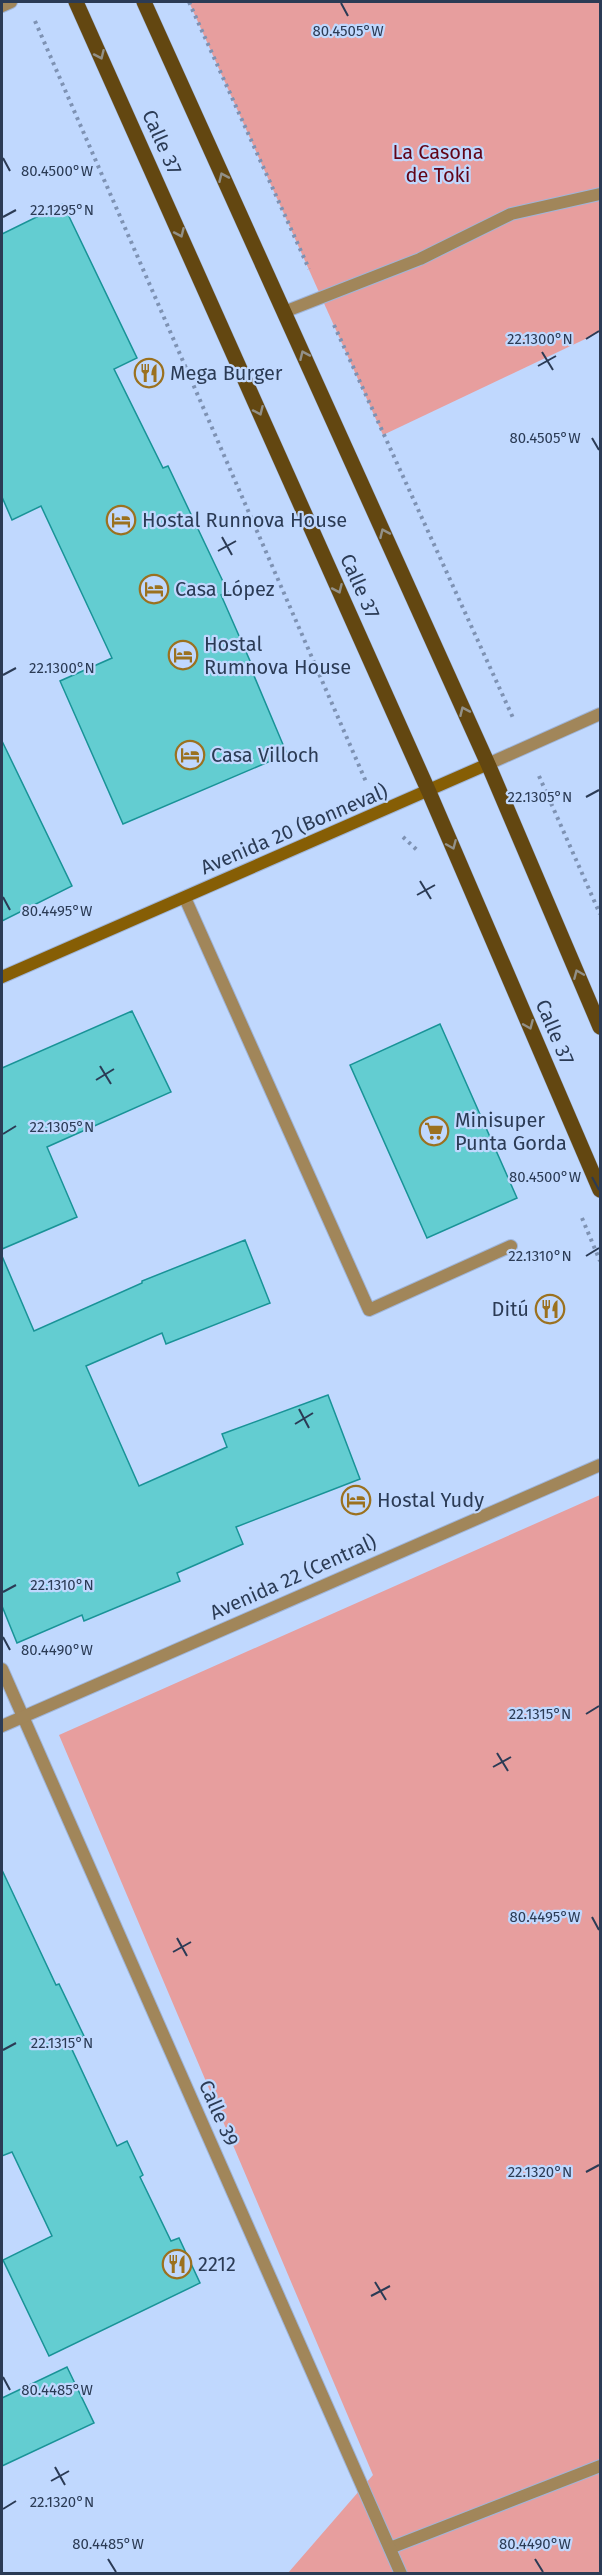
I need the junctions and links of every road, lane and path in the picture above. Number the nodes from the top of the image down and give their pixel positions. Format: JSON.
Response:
{"nodes":[{"id":1,"x":11,"y":2,"type":"edge"},
{"id":2,"x":76,"y":2,"type":"edge"},
{"id":3,"x":144,"y":2,"type":"edge"},
{"id":4,"x":189,"y":2,"type":"edge"},
{"id":5,"x":2,"y":6,"type":"edge"},
{"id":6,"x":31,"y":12,"type":"dead end"},
{"id":7,"x":600,"y":195,"type":"edge"},
{"id":8,"x":321,"y":297,"type":"junction"},
{"id":9,"x":284,"y":312,"type":"junction"},
{"id":10,"x":600,"y":714,"type":"edge"},
{"id":11,"x":526,"y":746,"type":"junction"},
{"id":12,"x":488,"y":764,"type":"junction"},
{"id":13,"x":429,"y":792,"type":"junction"},
{"id":14,"x":380,"y":814,"type":"junction"},
{"id":15,"x":423,"y":857,"type":"dead end"},
{"id":16,"x":185,"y":898,"type":"junction"},
{"id":17,"x":600,"y":914,"type":"edge"},
{"id":18,"x":2,"y":977,"type":"edge"},
{"id":19,"x":600,"y":1027,"type":"edge"},
{"id":20,"x":600,"y":1190,"type":"edge"},
{"id":21,"x":581,"y":1217,"type":"dead end"},
{"id":22,"x":511,"y":1246,"type":"dead end"},
{"id":23,"x":600,"y":1261,"type":"edge"},
{"id":24,"x":600,"y":1465,"type":"edge"},
{"id":25,"x":2,"y":1669,"type":"edge"},
{"id":26,"x":22,"y":1717,"type":"junction"},
{"id":27,"x":2,"y":1726,"type":"edge"},
{"id":28,"x":600,"y":2466,"type":"edge"},
{"id":29,"x":390,"y":2548,"type":"junction"},
{"id":30,"x":401,"y":2574,"type":"edge"}],
"edges":[{"from":1,"to":5,"type":"street"},
{"from":2,"to":13,"type":"main road","name":"Calle 37","one_way":true},
{"from":9,"to":3,"type":"main road","one_way":true},
{"from":4,"to":8,"type":"path"},
{"from":6,"to":14,"type":"path"},
{"from":7,"to":8,"type":"street"},
{"from":8,"to":9,"type":"street"},
{"from":8,"to":11,"type":"path"},
{"from":12,"to":9,"type":"main road","one_way":true},
{"from":10,"to":11,"type":"street","name":"Avenida 20 (Bonneval)"},
{"from":11,"to":12,"type":"street","name":"Avenida 20 (Bonneval)"},
{"from":11,"to":17,"type":"path"},
{"from":12,"to":13,"type":"street","name":"Avenida 20 (Bonneval)"},
{"from":19,"to":12,"type":"main road","one_way":true},
{"from":13,"to":14,"type":"street","name":"Avenida 20 (Bonneval)"},
{"from":13,"to":20,"type":"main road","name":"Calle 37","one_way":true},
{"from":14,"to":15,"type":"path"},
{"from":14,"to":16,"type":"street","name":"Avenida 20 (Bonneval)"},
{"from":16,"to":18,"type":"street","name":"Avenida 20 (Bonneval)"},
{"from":16,"to":22,"type":"street"},
{"from":21,"to":23,"type":"path"},
{"from":24,"to":26,"type":"street","name":"Avenida 22 (Central)"},
{"from":25,"to":26,"type":"street","name":"Calle 39"},
{"from":26,"to":27,"type":"street","name":"Avenida 22 (Central)"},
{"from":26,"to":29,"type":"street","name":"Calle 39"},
{"from":28,"to":29,"type":"street"},
{"from":29,"to":30,"type":"street","name":"Calle 39"}]}
